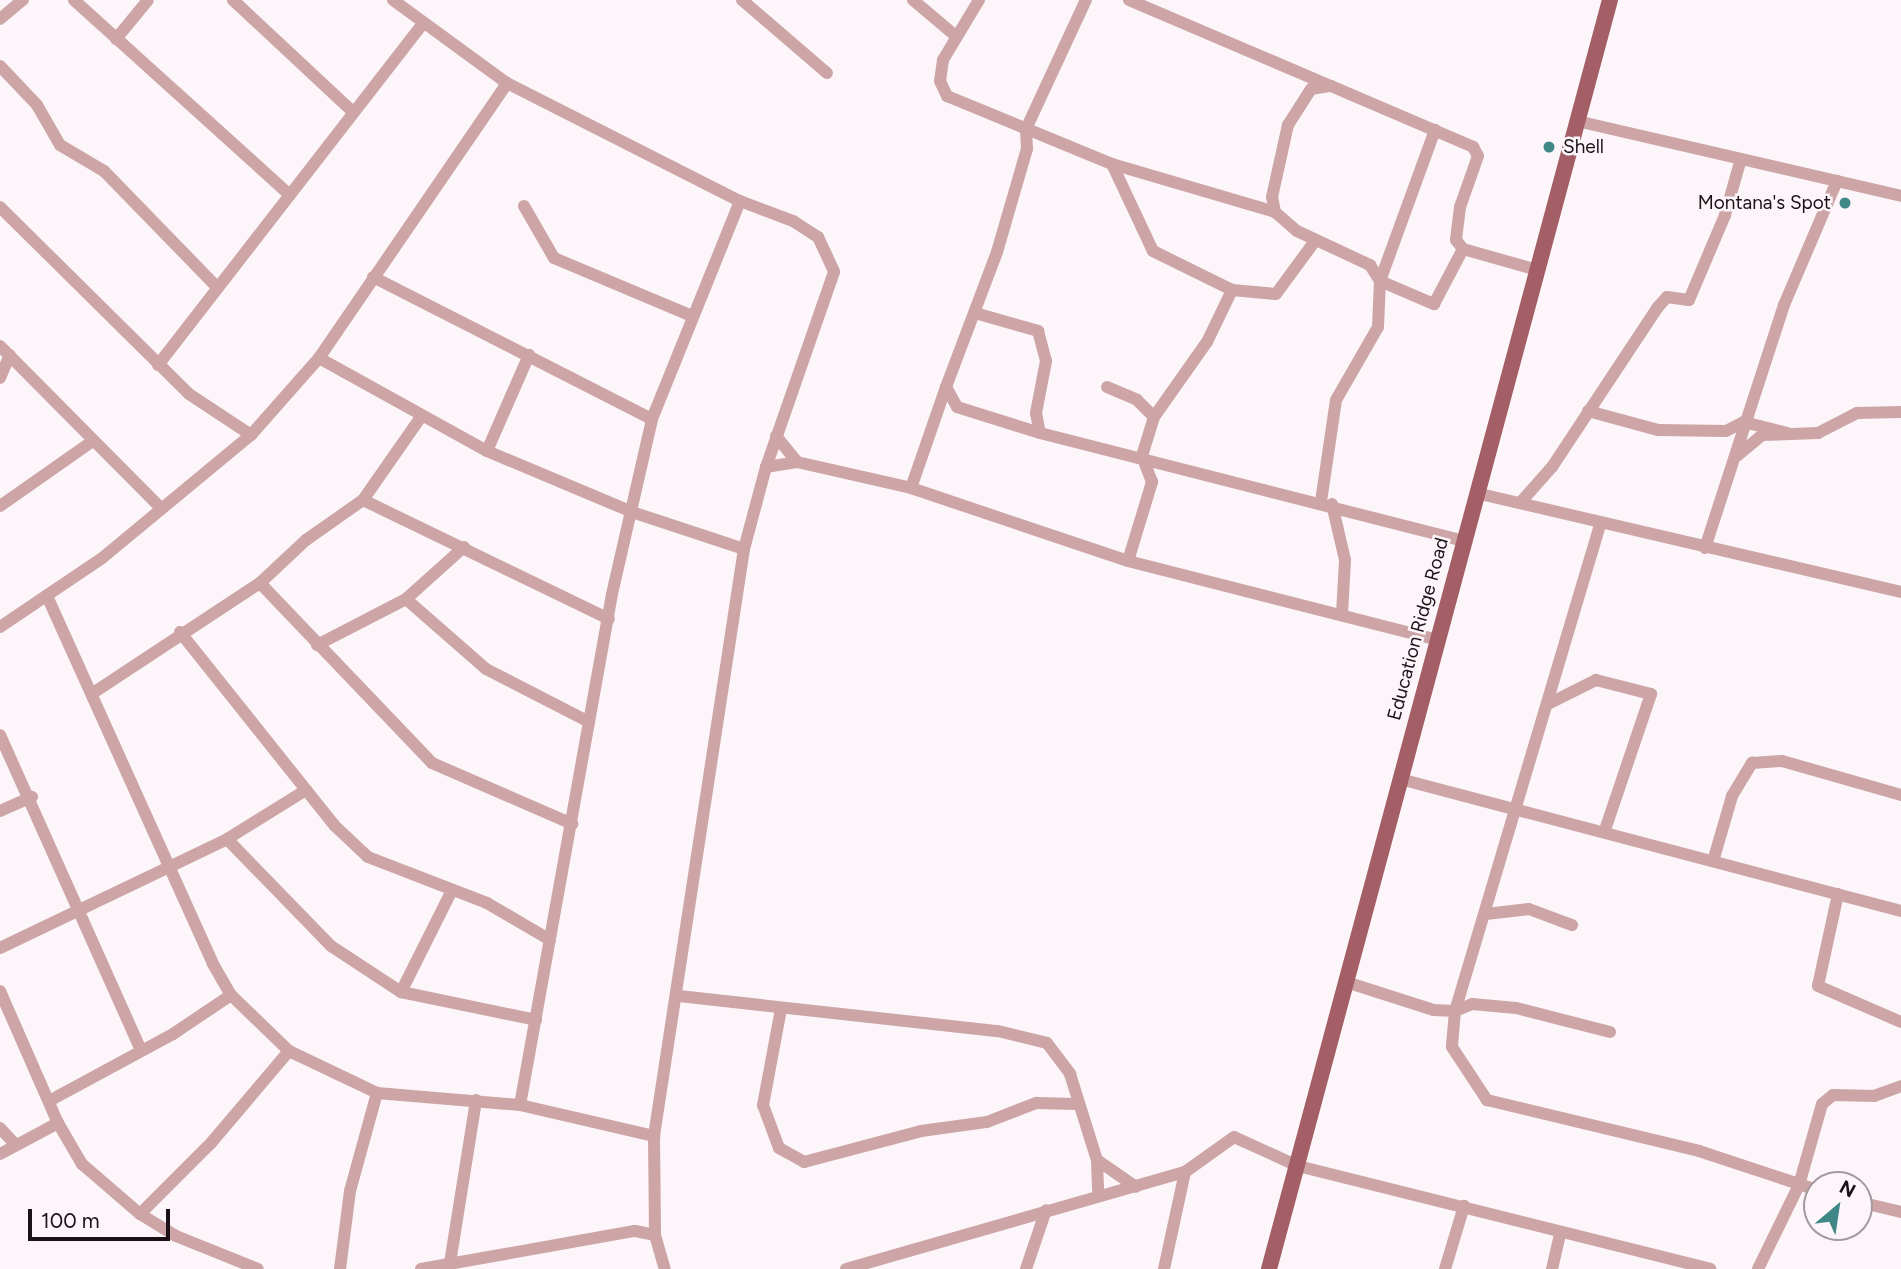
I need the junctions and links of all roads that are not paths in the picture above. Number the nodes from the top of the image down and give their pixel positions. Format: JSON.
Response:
{"nodes":[{"id":1,"x":23,"y":0,"type":"edge"},
{"id":2,"x":74,"y":0,"type":"edge"},
{"id":3,"x":148,"y":0,"type":"edge"},
{"id":4,"x":233,"y":0,"type":"edge"},
{"id":5,"x":393,"y":0,"type":"edge"},
{"id":6,"x":742,"y":0,"type":"edge"},
{"id":7,"x":913,"y":0,"type":"edge"},
{"id":8,"x":979,"y":0,"type":"edge"},
{"id":9,"x":1086,"y":0,"type":"edge"},
{"id":10,"x":1129,"y":0,"type":"edge"},
{"id":11,"x":1610,"y":0,"type":"edge"},
{"id":12,"x":0,"y":19,"type":"edge"},
{"id":13,"x":423,"y":23,"type":"junction"},
{"id":14,"x":957,"y":37,"type":"junction"},
{"id":15,"x":116,"y":39,"type":"junction"},
{"id":16,"x":0,"y":66,"type":"edge"},
{"id":17,"x":827,"y":74,"type":"dead end"},
{"id":18,"x":507,"y":83,"type":"junction"},
{"id":19,"x":1331,"y":86,"type":"junction"},
{"id":20,"x":351,"y":110,"type":"junction"},
{"id":21,"x":1577,"y":121,"type":"junction"},
{"id":22,"x":1026,"y":129,"type":"junction"},
{"id":23,"x":1436,"y":130,"type":"junction"},
{"id":24,"x":1741,"y":159,"type":"junction"},
{"id":25,"x":1112,"y":164,"type":"junction"},
{"id":26,"x":1837,"y":181,"type":"junction"},
{"id":27,"x":289,"y":194,"type":"junction"},
{"id":28,"x":1901,"y":196,"type":"edge"},
{"id":29,"x":740,"y":201,"type":"junction"},
{"id":30,"x":524,"y":206,"type":"dead end"},
{"id":31,"x":0,"y":207,"type":"edge"},
{"id":32,"x":1275,"y":212,"type":"junction"},
{"id":33,"x":1315,"y":241,"type":"junction"},
{"id":34,"x":1463,"y":249,"type":"junction"},
{"id":35,"x":1537,"y":270,"type":"junction"},
{"id":36,"x":373,"y":277,"type":"junction"},
{"id":37,"x":1380,"y":281,"type":"junction"},
{"id":38,"x":217,"y":287,"type":"junction"},
{"id":39,"x":1232,"y":290,"type":"junction"},
{"id":40,"x":975,"y":313,"type":"junction"},
{"id":41,"x":692,"y":316,"type":"junction"},
{"id":42,"x":0,"y":346,"type":"edge"},
{"id":43,"x":10,"y":355,"type":"junction"},
{"id":44,"x":529,"y":355,"type":"junction"},
{"id":45,"x":319,"y":358,"type":"junction"},
{"id":46,"x":158,"y":365,"type":"junction"},
{"id":47,"x":0,"y":378,"type":"edge"},
{"id":48,"x":946,"y":387,"type":"junction"},
{"id":49,"x":1107,"y":387,"type":"dead end"},
{"id":50,"x":1588,"y":411,"type":"junction"},
{"id":51,"x":1901,"y":412,"type":"edge"},
{"id":52,"x":421,"y":417,"type":"junction"},
{"id":53,"x":1154,"y":417,"type":"junction"},
{"id":54,"x":652,"y":419,"type":"junction"},
{"id":55,"x":1744,"y":422,"type":"junction"},
{"id":56,"x":1041,"y":433,"type":"junction"},
{"id":57,"x":1787,"y":433,"type":"junction"},
{"id":58,"x":251,"y":435,"type":"junction"},
{"id":59,"x":776,"y":436,"type":"junction"},
{"id":60,"x":93,"y":441,"type":"junction"},
{"id":61,"x":487,"y":451,"type":"junction"},
{"id":62,"x":1142,"y":456,"type":"junction"},
{"id":63,"x":1732,"y":461,"type":"junction"},
{"id":64,"x":797,"y":462,"type":"junction"},
{"id":65,"x":766,"y":467,"type":"junction"},
{"id":66,"x":911,"y":488,"type":"junction"},
{"id":67,"x":1476,"y":493,"type":"junction"},
{"id":68,"x":363,"y":500,"type":"junction"},
{"id":69,"x":1326,"y":502,"type":"junction"},
{"id":70,"x":1520,"y":503,"type":"junction"},
{"id":71,"x":0,"y":506,"type":"edge"},
{"id":72,"x":159,"y":506,"type":"junction"},
{"id":73,"x":632,"y":512,"type":"junction"},
{"id":74,"x":1600,"y":525,"type":"junction"},
{"id":75,"x":1464,"y":541,"type":"junction"},
{"id":76,"x":464,"y":547,"type":"junction"},
{"id":77,"x":1705,"y":548,"type":"junction"},
{"id":78,"x":744,"y":549,"type":"junction"},
{"id":79,"x":1128,"y":561,"type":"junction"},
{"id":80,"x":260,"y":583,"type":"junction"},
{"id":81,"x":1901,"y":592,"type":"edge"},
{"id":82,"x":47,"y":596,"type":"junction"},
{"id":83,"x":406,"y":598,"type":"junction"},
{"id":84,"x":1342,"y":614,"type":"junction"},
{"id":85,"x":609,"y":619,"type":"junction"},
{"id":86,"x":0,"y":626,"type":"edge"},
{"id":87,"x":180,"y":632,"type":"junction"},
{"id":88,"x":1437,"y":640,"type":"junction"},
{"id":89,"x":317,"y":645,"type":"junction"},
{"id":90,"x":93,"y":693,"type":"junction"},
{"id":91,"x":1548,"y":704,"type":"junction"},
{"id":92,"x":589,"y":722,"type":"junction"},
{"id":93,"x":0,"y":735,"type":"edge"},
{"id":94,"x":1399,"y":779,"type":"junction"},
{"id":95,"x":306,"y":790,"type":"junction"},
{"id":96,"x":1901,"y":795,"type":"edge"},
{"id":97,"x":32,"y":797,"type":"junction"},
{"id":98,"x":0,"y":811,"type":"edge"},
{"id":99,"x":1515,"y":811,"type":"junction"},
{"id":100,"x":572,"y":824,"type":"junction"},
{"id":101,"x":1605,"y":830,"type":"junction"},
{"id":102,"x":227,"y":839,"type":"junction"},
{"id":103,"x":1714,"y":858,"type":"junction"},
{"id":104,"x":167,"y":865,"type":"junction"},
{"id":105,"x":452,"y":890,"type":"junction"},
{"id":106,"x":1838,"y":894,"type":"junction"},
{"id":107,"x":75,"y":910,"type":"junction"},
{"id":108,"x":1901,"y":911,"type":"edge"},
{"id":109,"x":1486,"y":914,"type":"junction"},
{"id":110,"x":1572,"y":925,"type":"dead end"},
{"id":111,"x":550,"y":940,"type":"junction"},
{"id":112,"x":0,"y":948,"type":"edge"},
{"id":113,"x":1346,"y":982,"type":"junction"},
{"id":114,"x":0,"y":991,"type":"edge"},
{"id":115,"x":401,"y":992,"type":"junction"},
{"id":116,"x":231,"y":995,"type":"junction"},
{"id":117,"x":678,"y":996,"type":"junction"},
{"id":118,"x":781,"y":1009,"type":"junction"},
{"id":119,"x":1455,"y":1011,"type":"junction"},
{"id":120,"x":536,"y":1020,"type":"junction"},
{"id":121,"x":1901,"y":1022,"type":"edge"},
{"id":122,"x":1610,"y":1032,"type":"dead end"},
{"id":123,"x":141,"y":1051,"type":"junction"},
{"id":124,"x":289,"y":1051,"type":"junction"},
{"id":125,"x":1901,"y":1086,"type":"edge"},
{"id":126,"x":377,"y":1093,"type":"junction"},
{"id":127,"x":476,"y":1100,"type":"junction"},
{"id":128,"x":49,"y":1101,"type":"junction"},
{"id":129,"x":1076,"y":1104,"type":"junction"},
{"id":130,"x":520,"y":1105,"type":"junction"},
{"id":131,"x":58,"y":1123,"type":"junction"},
{"id":132,"x":0,"y":1128,"type":"edge"},
{"id":133,"x":654,"y":1136,"type":"junction"},
{"id":134,"x":16,"y":1145,"type":"junction"},
{"id":135,"x":0,"y":1154,"type":"edge"},
{"id":136,"x":1097,"y":1160,"type":"junction"},
{"id":137,"x":1298,"y":1166,"type":"junction"},
{"id":138,"x":1185,"y":1172,"type":"junction"},
{"id":139,"x":1799,"y":1185,"type":"junction"},
{"id":140,"x":1803,"y":1186,"type":"edge"},
{"id":141,"x":1136,"y":1187,"type":"junction"},
{"id":142,"x":1098,"y":1195,"type":"junction"},
{"id":143,"x":1873,"y":1205,"type":"edge"},
{"id":144,"x":1464,"y":1206,"type":"junction"},
{"id":145,"x":1046,"y":1210,"type":"junction"},
{"id":146,"x":1901,"y":1212,"type":"edge"},
{"id":147,"x":140,"y":1214,"type":"junction"},
{"id":148,"x":655,"y":1234,"type":"junction"},
{"id":149,"x":1560,"y":1234,"type":"junction"},
{"id":150,"x":450,"y":1263,"type":"junction"},
{"id":151,"x":258,"y":1269,"type":"edge"},
{"id":152,"x":340,"y":1269,"type":"edge"},
{"id":153,"x":421,"y":1269,"type":"edge"},
{"id":154,"x":665,"y":1269,"type":"edge"},
{"id":155,"x":846,"y":1269,"type":"edge"},
{"id":156,"x":1026,"y":1269,"type":"edge"},
{"id":157,"x":1164,"y":1269,"type":"edge"},
{"id":158,"x":1269,"y":1269,"type":"edge"},
{"id":159,"x":1445,"y":1269,"type":"edge"},
{"id":160,"x":1552,"y":1269,"type":"edge"},
{"id":161,"x":1710,"y":1269,"type":"edge"},
{"id":162,"x":1758,"y":1269,"type":"edge"}],
"edges":[{"from":1,"to":12,"type":"street"},
{"from":2,"to":15,"type":"street"},
{"from":3,"to":15,"type":"street"},
{"from":4,"to":20,"type":"street"},
{"from":5,"to":13,"type":"street"},
{"from":6,"to":17,"type":"street"},
{"from":7,"to":14,"type":"street"},
{"from":8,"to":14,"type":"street"},
{"from":9,"to":22,"type":"street"},
{"from":10,"to":19,"type":"street"},
{"from":11,"to":21,"type":"main road","name":"Education Ridge Road"},
{"from":13,"to":18,"type":"street"},
{"from":13,"to":20,"type":"street"},
{"from":14,"to":22,"type":"street"},
{"from":15,"to":27,"type":"street"},
{"from":16,"to":38,"type":"street"},
{"from":18,"to":29,"type":"street"},
{"from":18,"to":36,"type":"street"},
{"from":19,"to":23,"type":"street"},
{"from":19,"to":32,"type":"street"},
{"from":20,"to":27,"type":"street"},
{"from":21,"to":24,"type":"street"},
{"from":21,"to":35,"type":"main road","name":"Education Ridge Road"},
{"from":22,"to":25,"type":"street"},
{"from":22,"to":40,"type":"street"},
{"from":23,"to":34,"type":"street"},
{"from":23,"to":37,"type":"street"},
{"from":24,"to":26,"type":"street"},
{"from":24,"to":50,"type":"street"},
{"from":25,"to":32,"type":"street"},
{"from":25,"to":39,"type":"street"},
{"from":26,"to":28,"type":"street"},
{"from":26,"to":55,"type":"street"},
{"from":27,"to":38,"type":"street"},
{"from":29,"to":41,"type":"street"},
{"from":29,"to":59,"type":"street"},
{"from":30,"to":41,"type":"street"},
{"from":31,"to":46,"type":"street"},
{"from":32,"to":33,"type":"street"},
{"from":33,"to":37,"type":"street"},
{"from":33,"to":39,"type":"street"},
{"from":34,"to":35,"type":"street"},
{"from":34,"to":37,"type":"street"},
{"from":35,"to":67,"type":"main road","name":"Education Ridge Road"},
{"from":36,"to":44,"type":"street"},
{"from":36,"to":45,"type":"street"},
{"from":37,"to":69,"type":"street"},
{"from":38,"to":46,"type":"street"},
{"from":39,"to":53,"type":"street"},
{"from":40,"to":48,"type":"street"},
{"from":40,"to":56,"type":"street"},
{"from":41,"to":54,"type":"street"},
{"from":42,"to":43,"type":"street"},
{"from":43,"to":47,"type":"street"},
{"from":43,"to":60,"type":"street"},
{"from":44,"to":54,"type":"street"},
{"from":44,"to":61,"type":"street"},
{"from":45,"to":52,"type":"street"},
{"from":45,"to":58,"type":"street"},
{"from":46,"to":58,"type":"street"},
{"from":48,"to":56,"type":"street"},
{"from":48,"to":66,"type":"street"},
{"from":49,"to":53,"type":"street"},
{"from":50,"to":55,"type":"street"},
{"from":50,"to":70,"type":"street"},
{"from":51,"to":57,"type":"street"},
{"from":52,"to":61,"type":"street"},
{"from":52,"to":68,"type":"street"},
{"from":53,"to":62,"type":"street"},
{"from":54,"to":73,"type":"street"},
{"from":55,"to":57,"type":"street"},
{"from":55,"to":63,"type":"street"},
{"from":56,"to":62,"type":"street"},
{"from":57,"to":63,"type":"street"},
{"from":58,"to":72,"type":"street"},
{"from":59,"to":64,"type":"street"},
{"from":59,"to":65,"type":"street"},
{"from":60,"to":71,"type":"street"},
{"from":60,"to":72,"type":"street"},
{"from":61,"to":73,"type":"street"},
{"from":62,"to":69,"type":"street"},
{"from":62,"to":79,"type":"street"},
{"from":63,"to":77,"type":"street"},
{"from":64,"to":65,"type":"street"},
{"from":64,"to":66,"type":"street"},
{"from":65,"to":78,"type":"street"},
{"from":66,"to":79,"type":"street"},
{"from":67,"to":70,"type":"street"},
{"from":67,"to":75,"type":"main road","name":"Education Ridge Road"},
{"from":68,"to":76,"type":"street"},
{"from":68,"to":80,"type":"street"},
{"from":69,"to":75,"type":"street"},
{"from":69,"to":84,"type":"street"},
{"from":70,"to":74,"type":"street"},
{"from":72,"to":82,"type":"street"},
{"from":73,"to":78,"type":"street"},
{"from":73,"to":85,"type":"street"},
{"from":74,"to":77,"type":"street"},
{"from":74,"to":91,"type":"street"},
{"from":75,"to":88,"type":"main road","name":"Education Ridge Road"},
{"from":76,"to":83,"type":"street"},
{"from":76,"to":85,"type":"street"},
{"from":77,"to":81,"type":"street"},
{"from":78,"to":117,"type":"street"},
{"from":79,"to":84,"type":"street"},
{"from":80,"to":87,"type":"street"},
{"from":80,"to":89,"type":"street"},
{"from":82,"to":86,"type":"street"},
{"from":82,"to":90,"type":"street"},
{"from":83,"to":89,"type":"street"},
{"from":83,"to":92,"type":"street"},
{"from":84,"to":88,"type":"street"},
{"from":85,"to":92,"type":"street"},
{"from":87,"to":90,"type":"street"},
{"from":87,"to":95,"type":"street"},
{"from":88,"to":94,"type":"main road","name":"Education Ridge Road"},
{"from":89,"to":100,"type":"street"},
{"from":90,"to":104,"type":"street"},
{"from":91,"to":99,"type":"street"},
{"from":91,"to":101,"type":"street"},
{"from":92,"to":100,"type":"street"},
{"from":93,"to":97,"type":"street"},
{"from":94,"to":99,"type":"street"},
{"from":94,"to":113,"type":"main road","name":"Education Ridge Road"},
{"from":95,"to":102,"type":"street"},
{"from":95,"to":105,"type":"street"},
{"from":96,"to":103,"type":"street"},
{"from":97,"to":98,"type":"street"},
{"from":97,"to":107,"type":"street"},
{"from":99,"to":101,"type":"street"},
{"from":99,"to":109,"type":"street"},
{"from":100,"to":111,"type":"street"},
{"from":101,"to":103,"type":"street"},
{"from":102,"to":104,"type":"street"},
{"from":102,"to":115,"type":"street"},
{"from":103,"to":106,"type":"street"},
{"from":104,"to":107,"type":"street"},
{"from":104,"to":116,"type":"street"},
{"from":105,"to":111,"type":"street"},
{"from":105,"to":115,"type":"street"},
{"from":106,"to":108,"type":"street"},
{"from":106,"to":121,"type":"street"},
{"from":107,"to":112,"type":"street"},
{"from":107,"to":123,"type":"street"},
{"from":109,"to":110,"type":"street"},
{"from":109,"to":119,"type":"street"},
{"from":111,"to":120,"type":"street"},
{"from":113,"to":119,"type":"street"},
{"from":113,"to":137,"type":"main road","name":"Education Ridge Road"},
{"from":114,"to":128,"type":"street"},
{"from":115,"to":120,"type":"street"},
{"from":116,"to":123,"type":"street"},
{"from":116,"to":124,"type":"street"},
{"from":117,"to":118,"type":"street"},
{"from":117,"to":133,"type":"street"},
{"from":118,"to":129,"type":"street"},
{"from":118,"to":129,"type":"street"},
{"from":119,"to":122,"type":"street"},
{"from":119,"to":139,"type":"street"},
{"from":120,"to":130,"type":"street"},
{"from":123,"to":128,"type":"street"},
{"from":124,"to":126,"type":"street"},
{"from":124,"to":147,"type":"street"},
{"from":125,"to":139,"type":"street"},
{"from":126,"to":127,"type":"street"},
{"from":126,"to":152,"type":"street"},
{"from":127,"to":130,"type":"street"},
{"from":127,"to":150,"type":"street"},
{"from":128,"to":131,"type":"street"},
{"from":129,"to":136,"type":"street"},
{"from":130,"to":133,"type":"street"},
{"from":131,"to":134,"type":"street"},
{"from":131,"to":147,"type":"street"},
{"from":132,"to":134,"type":"street"},
{"from":133,"to":148,"type":"street"},
{"from":134,"to":135,"type":"street"},
{"from":136,"to":141,"type":"street"},
{"from":136,"to":142,"type":"street"},
{"from":137,"to":138,"type":"street"},
{"from":137,"to":144,"type":"street"},
{"from":137,"to":158,"type":"main road","name":"Education Ridge Road"},
{"from":138,"to":141,"type":"street"},
{"from":138,"to":157,"type":"street"},
{"from":139,"to":140,"type":"street"},
{"from":139,"to":162,"type":"street"},
{"from":141,"to":142,"type":"street"},
{"from":142,"to":145,"type":"street"},
{"from":143,"to":146,"type":"street"},
{"from":144,"to":149,"type":"street"},
{"from":144,"to":159,"type":"street"},
{"from":145,"to":155,"type":"street"},
{"from":145,"to":156,"type":"street"},
{"from":147,"to":151,"type":"street"},
{"from":148,"to":150,"type":"street"},
{"from":148,"to":154,"type":"street"},
{"from":149,"to":160,"type":"street"},
{"from":149,"to":161,"type":"street"},
{"from":150,"to":153,"type":"street"}]}
